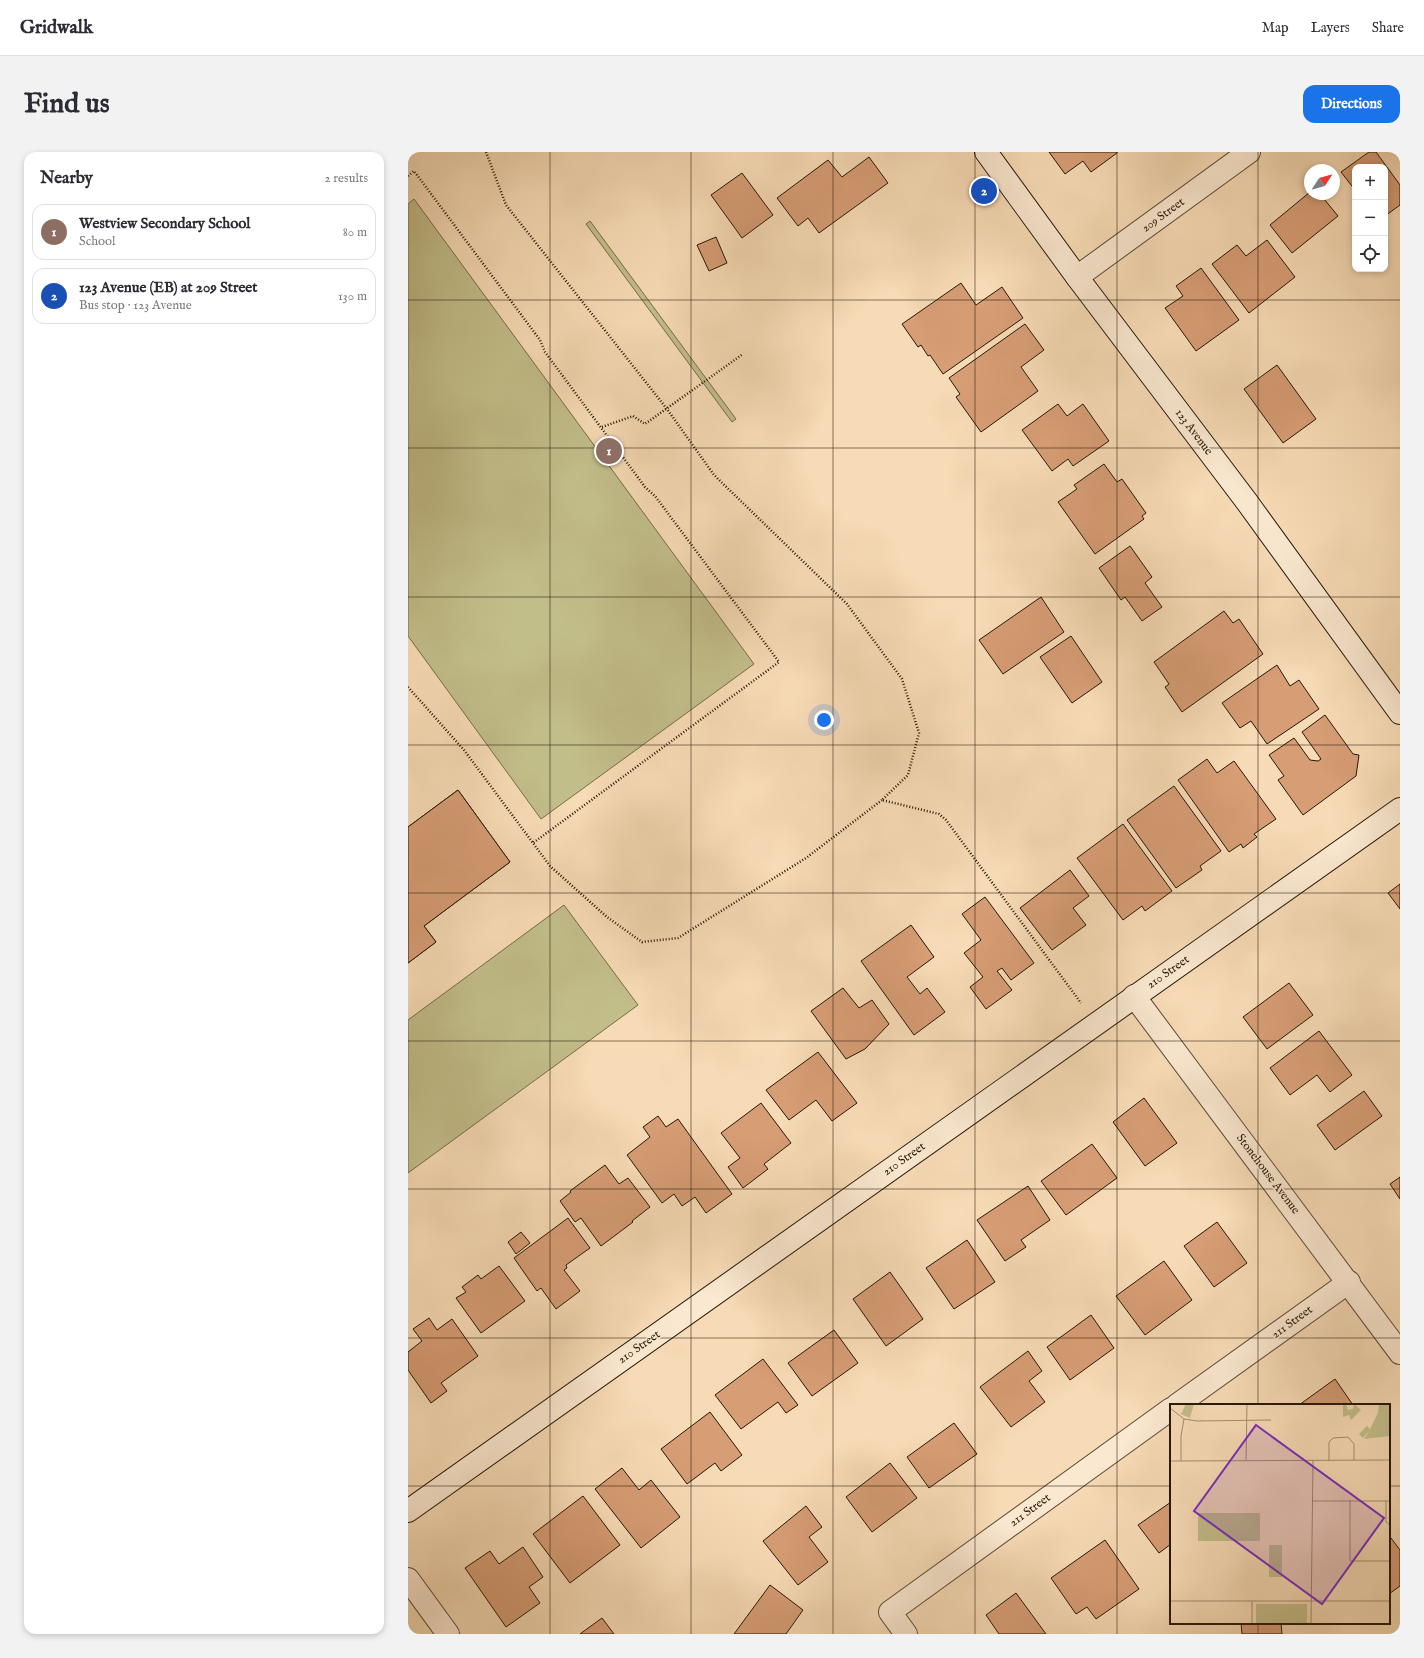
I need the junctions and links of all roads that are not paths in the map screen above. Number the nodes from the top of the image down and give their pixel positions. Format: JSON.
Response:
{"nodes":[{"id":1,"x":986,"y":152,"type":"edge"},
{"id":2,"x":1249,"y":152,"type":"edge"},
{"id":3,"x":1077,"y":277,"type":"junction"},
{"id":4,"x":1400,"y":713,"type":"edge"},
{"id":5,"x":1400,"y":809,"type":"edge"},
{"id":6,"x":1134,"y":996,"type":"junction"},
{"id":7,"x":1349,"y":1282,"type":"junction"},
{"id":8,"x":1400,"y":1353,"type":"edge"},
{"id":9,"x":1178,"y":1404,"type":"edge"},
{"id":10,"x":1170,"y":1410,"type":"edge"},
{"id":11,"x":408,"y":1511,"type":"edge"},
{"id":12,"x":408,"y":1579,"type":"edge"},
{"id":13,"x":448,"y":1634,"type":"edge"},
{"id":14,"x":906,"y":1634,"type":"edge"}],
"edges":[{"from":1,"to":3,"type":"street","name":"123 Avenue"},
{"from":2,"to":3,"type":"street","name":"209 Street"},
{"from":3,"to":4,"type":"street","name":"123 Avenue"},
{"from":5,"to":6,"type":"street","name":"210 Street"},
{"from":6,"to":7,"type":"street","name":"Stonehouse Avenue"},
{"from":6,"to":11,"type":"street","name":"210 Street"},
{"from":7,"to":8,"type":"street","name":"Stonehouse Avenue"},
{"from":7,"to":9,"type":"street","name":"211 Street"},
{"from":10,"to":14,"type":"street","name":"211 Street"},
{"from":12,"to":13,"type":"street"}]}
